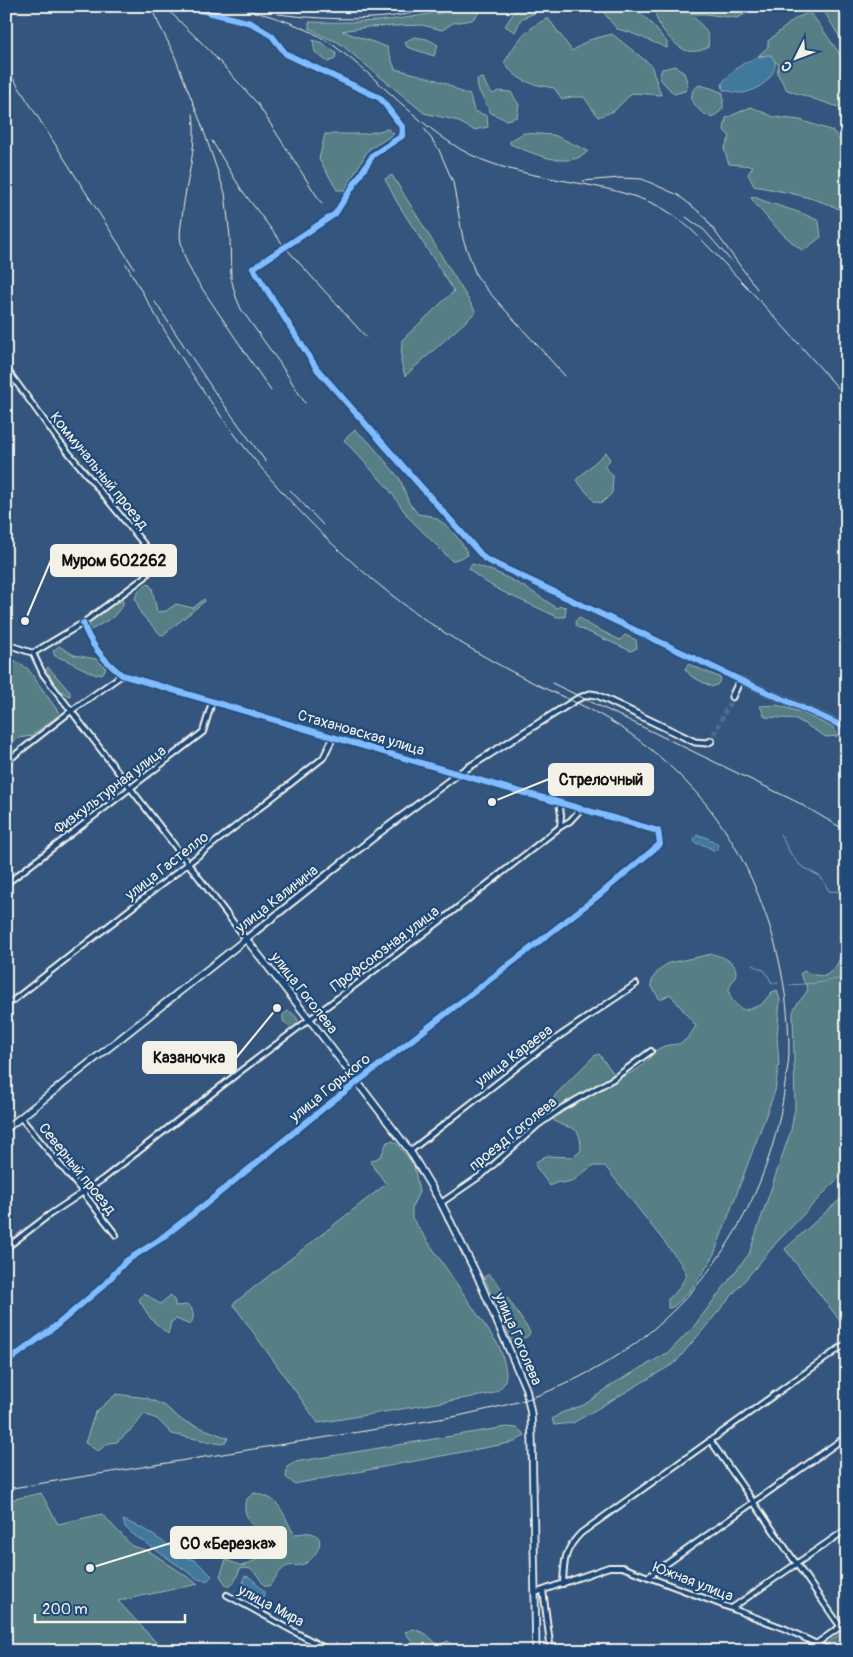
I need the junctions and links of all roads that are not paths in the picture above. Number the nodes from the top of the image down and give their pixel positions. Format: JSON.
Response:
{"nodes":[{"id":1,"x":184,"y":6,"type":"edge"},
{"id":2,"x":6,"y":368,"type":"edge"},
{"id":3,"x":83,"y":622,"type":"junction"},
{"id":4,"x":6,"y":644,"type":"edge"},
{"id":5,"x":33,"y":653,"type":"junction"},
{"id":6,"x":122,"y":675,"type":"junction"},
{"id":7,"x":740,"y":680,"type":"junction"},
{"id":8,"x":732,"y":696,"type":"tunnel mouth"},
{"id":9,"x":212,"y":702,"type":"junction"},
{"id":10,"x":70,"y":711,"type":"junction"},
{"id":11,"x":847,"y":728,"type":"edge"},
{"id":12,"x":333,"y":738,"type":"junction"},
{"id":13,"x":711,"y":741,"type":"dead end"},
{"id":14,"x":6,"y":762,"type":"edge"},
{"id":15,"x":458,"y":774,"type":"junction"},
{"id":16,"x":130,"y":788,"type":"junction"},
{"id":17,"x":559,"y":802,"type":"junction"},
{"id":18,"x":581,"y":810,"type":"junction"},
{"id":19,"x":560,"y":827,"type":"junction"},
{"id":20,"x":658,"y":831,"type":"joint"},
{"id":21,"x":188,"y":864,"type":"junction"},
{"id":22,"x":6,"y":884,"type":"edge"},
{"id":23,"x":246,"y":939,"type":"junction"},
{"id":24,"x":636,"y":984,"type":"dead end"},
{"id":25,"x":6,"y":1006,"type":"edge"},
{"id":26,"x":310,"y":1020,"type":"junction"},
{"id":27,"x":651,"y":1051,"type":"dead end"},
{"id":28,"x":358,"y":1082,"type":"junction"},
{"id":29,"x":21,"y":1118,"type":"junction"},
{"id":30,"x":6,"y":1129,"type":"edge"},
{"id":31,"x":410,"y":1151,"type":"junction"},
{"id":32,"x":82,"y":1191,"type":"junction"},
{"id":33,"x":441,"y":1202,"type":"junction"},
{"id":34,"x":116,"y":1235,"type":"dead end"},
{"id":35,"x":6,"y":1248,"type":"edge"},
{"id":36,"x":847,"y":1343,"type":"edge"},
{"id":37,"x":6,"y":1360,"type":"edge"},
{"id":38,"x":847,"y":1436,"type":"edge"},
{"id":39,"x":710,"y":1440,"type":"junction"},
{"id":40,"x":754,"y":1502,"type":"junction"},
{"id":41,"x":847,"y":1529,"type":"edge"},
{"id":42,"x":798,"y":1564,"type":"junction"},
{"id":43,"x":648,"y":1577,"type":"junction"},
{"id":44,"x":563,"y":1584,"type":"junction"},
{"id":45,"x":543,"y":1590,"type":"junction"},
{"id":46,"x":535,"y":1593,"type":"junction"},
{"id":47,"x":227,"y":1595,"type":"dead end"},
{"id":48,"x":732,"y":1608,"type":"junction"},
{"id":49,"x":847,"y":1622,"type":"edge"},
{"id":50,"x":840,"y":1626,"type":"junction"},
{"id":51,"x":816,"y":1644,"type":"junction"},
{"id":52,"x":330,"y":1651,"type":"edge"},
{"id":53,"x":536,"y":1651,"type":"edge"},
{"id":54,"x":551,"y":1651,"type":"edge"},
{"id":55,"x":831,"y":1651,"type":"edge"}],
"edges":[{"from":1,"to":7,"type":"street"},
{"from":2,"to":3,"type":"street","name":"Коммунальный проезд"},
{"from":3,"to":5,"type":"street","name":"Коммунальный проезд"},
{"from":3,"to":6,"type":"street","name":"Стахановская улица"},
{"from":4,"to":5,"type":"street"},
{"from":5,"to":10,"type":"street","name":"улица Гоголева"},
{"from":6,"to":9,"type":"street","name":"Стахановская улица"},
{"from":6,"to":10,"type":"street"},
{"from":7,"to":8,"type":"street"},
{"from":7,"to":11,"type":"street"},
{"from":9,"to":12,"type":"street","name":"Стахановская улица"},
{"from":9,"to":16,"type":"street","name":"Физкультурная улица"},
{"from":10,"to":14,"type":"street"},
{"from":10,"to":16,"type":"street","name":"улица Гоголева"},
{"from":12,"to":15,"type":"street","name":"Стахановская улица"},
{"from":12,"to":21,"type":"street","name":"улица Гастелло"},
{"from":13,"to":15,"type":"street","name":"улица Калинина"},
{"from":15,"to":17,"type":"street","name":"Стахановская улица"},
{"from":15,"to":23,"type":"street","name":"улица Калинина"},
{"from":16,"to":21,"type":"street","name":"улица Гоголева"},
{"from":16,"to":22,"type":"street","name":"Физкультурная улица"},
{"from":17,"to":18,"type":"street","name":"Стахановская улица"},
{"from":17,"to":19,"type":"street"},
{"from":18,"to":19,"type":"street","name":"Профсоюзная улица"},
{"from":18,"to":20,"type":"street","name":"Стахановская улица"},
{"from":19,"to":26,"type":"street","name":"Профсоюзная улица"},
{"from":20,"to":28,"type":"street","name":"улица Горького"},
{"from":21,"to":23,"type":"street","name":"улица Гоголева"},
{"from":21,"to":25,"type":"street","name":"улица Гастелло"},
{"from":23,"to":26,"type":"main road","name":"улица Гоголева"},
{"from":23,"to":29,"type":"main road","name":"улица Калинина"},
{"from":24,"to":31,"type":"street","name":"улица Караева"},
{"from":26,"to":28,"type":"main road","name":"улица Гоголева"},
{"from":26,"to":32,"type":"street","name":"Профсоюзная улица"},
{"from":27,"to":33,"type":"street","name":"проезд Гоголева"},
{"from":28,"to":31,"type":"main road","name":"улица Гоголева"},
{"from":28,"to":37,"type":"street","name":"улица Горького"},
{"from":29,"to":30,"type":"main road","name":"улица Калинина"},
{"from":29,"to":32,"type":"street","name":"Северный проезд"},
{"from":31,"to":33,"type":"main road","name":"улица Гоголева"},
{"from":32,"to":34,"type":"street","name":"Северный проезд"},
{"from":32,"to":35,"type":"street","name":"Профсоюзная улица"},
{"from":33,"to":46,"type":"main road","name":"улица Гоголева"},
{"from":36,"to":39,"type":"street"},
{"from":38,"to":40,"type":"street"},
{"from":39,"to":40,"type":"street"},
{"from":39,"to":44,"type":"street"},
{"from":40,"to":42,"type":"street"},
{"from":40,"to":43,"type":"street"},
{"from":41,"to":42,"type":"street"},
{"from":42,"to":48,"type":"street"},
{"from":42,"to":50,"type":"street"},
{"from":43,"to":44,"type":"street","name":"Южная улица"},
{"from":43,"to":48,"type":"street","name":"Южная улица"},
{"from":44,"to":45,"type":"street","name":"Южная улица"},
{"from":45,"to":46,"type":"street","name":"Южная улица"},
{"from":45,"to":54,"type":"street"},
{"from":46,"to":53,"type":"main road","name":"улица Гоголева"},
{"from":47,"to":52,"type":"street","name":"улица Мира"},
{"from":48,"to":51,"type":"street","name":"Южная улица"},
{"from":49,"to":50,"type":"street"},
{"from":50,"to":51,"type":"street"},
{"from":51,"to":55,"type":"street","name":"Южная улица"}]}
